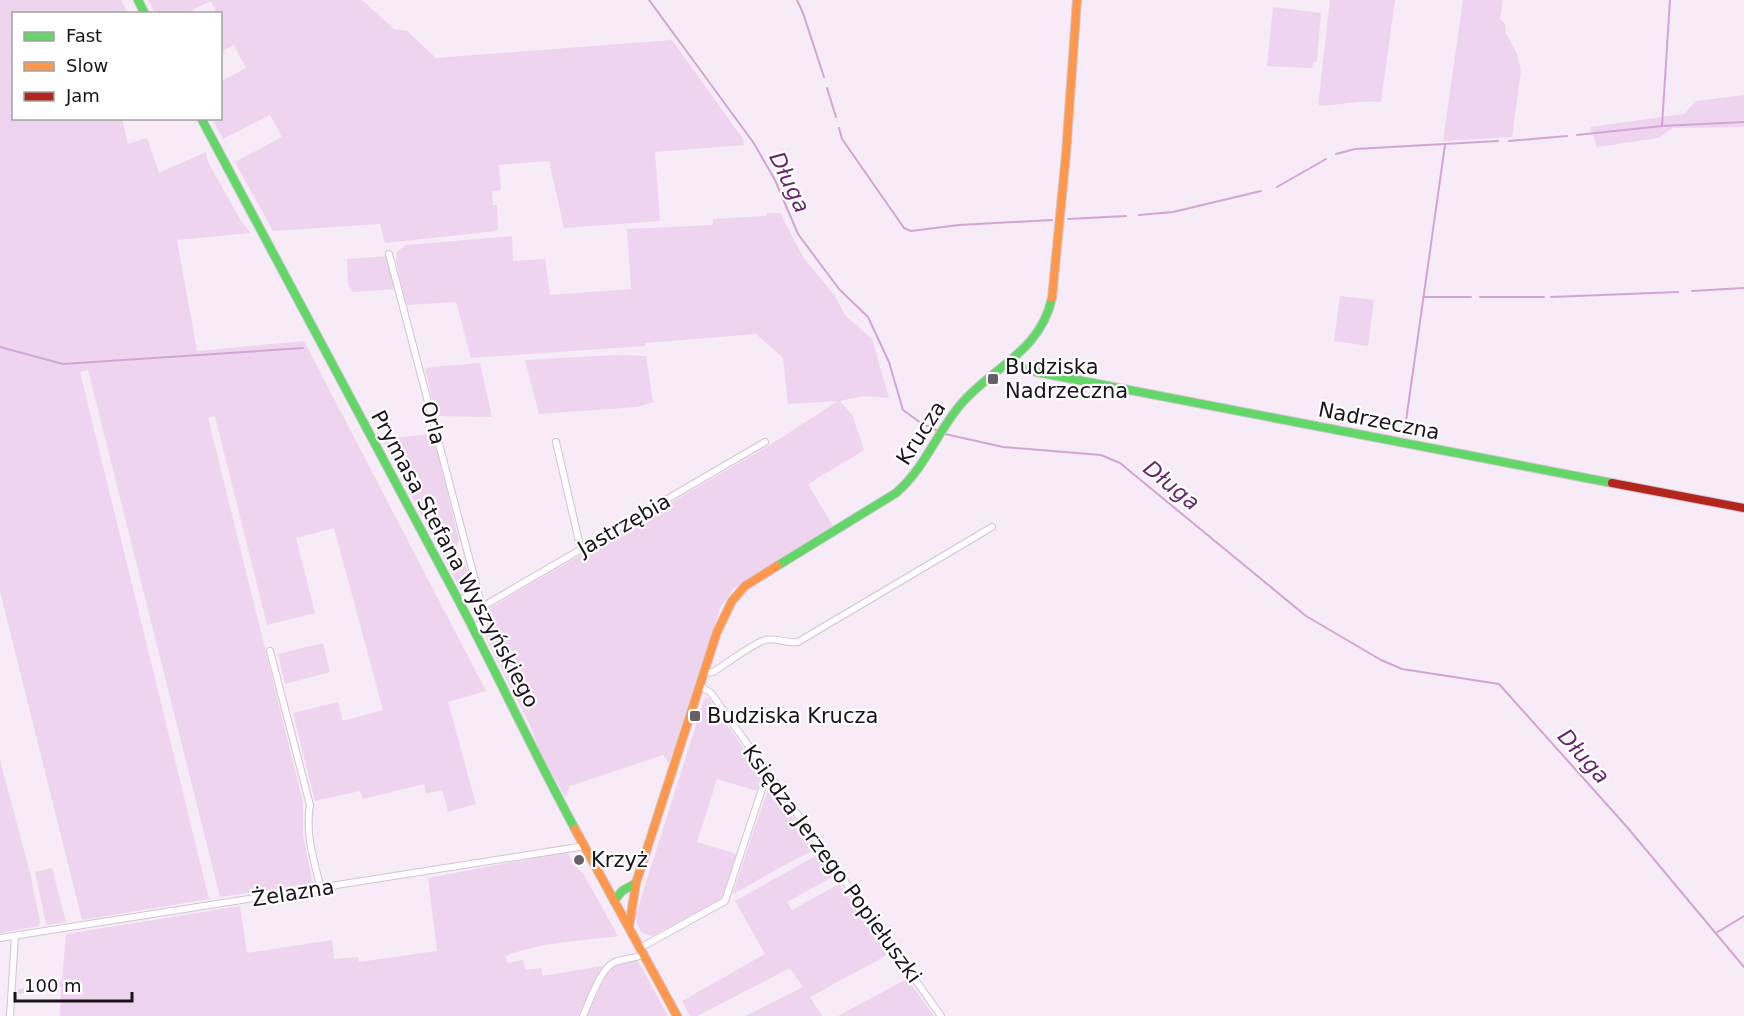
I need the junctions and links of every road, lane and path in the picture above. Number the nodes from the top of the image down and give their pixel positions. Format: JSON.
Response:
{"nodes":[{"id":1,"x":1077,"y":0,"type":"edge"},
{"id":2,"x":202,"y":120,"type":"edge"},
{"id":3,"x":389,"y":254,"type":"dead end"},
{"id":4,"x":1010,"y":360,"type":"junction"},
{"id":5,"x":556,"y":442,"type":"dead end"},
{"id":6,"x":765,"y":442,"type":"dead end"},
{"id":7,"x":1744,"y":508,"type":"edge"},
{"id":8,"x":992,"y":527,"type":"dead end"},
{"id":9,"x":581,"y":550,"type":"junction"},
{"id":10,"x":478,"y":591,"type":"junction"},
{"id":11,"x":459,"y":601,"type":"junction"},
{"id":12,"x":482,"y":607,"type":"junction"},
{"id":13,"x":474,"y":631,"type":"junction"},
{"id":14,"x":270,"y":651,"type":"dead end"},
{"id":15,"x":704,"y":673,"type":"junction"},
{"id":16,"x":700,"y":687,"type":"junction"},
{"id":17,"x":767,"y":774,"type":"junction"},
{"id":18,"x":585,"y":846,"type":"junction"},
{"id":19,"x":636,"y":883,"type":"junction"},
{"id":20,"x":321,"y":889,"type":"junction"},
{"id":21,"x":634,"y":895,"type":"junction"},
{"id":22,"x":614,"y":901,"type":"junction"},
{"id":23,"x":629,"y":927,"type":"junction"},
{"id":24,"x":15,"y":936,"type":"junction"},
{"id":25,"x":0,"y":938,"type":"edge"},
{"id":26,"x":642,"y":951,"type":"junction"},
{"id":27,"x":10,"y":1016,"type":"edge"},
{"id":28,"x":583,"y":1016,"type":"edge"},
{"id":29,"x":677,"y":1016,"type":"edge"},
{"id":30,"x":941,"y":1016,"type":"edge"}],
"edges":[{"from":1,"to":4,"type":"street","name":"Krucza"},
{"from":2,"to":11,"type":"street","name":"Prymasa Stefana Wyszyńskiego"},
{"from":3,"to":10,"type":"street","name":"Orla"},
{"from":4,"to":7,"type":"street","name":"Nadrzeczna"},
{"from":4,"to":15,"type":"street","name":"Krucza"},
{"from":5,"to":9,"type":"street"},
{"from":6,"to":9,"type":"street","name":"Jastrzębia"},
{"from":8,"to":15,"type":"street"},
{"from":9,"to":12,"type":"street","name":"Jastrzębia"},
{"from":10,"to":11,"type":"street"},
{"from":10,"to":12,"type":"street","name":"Orla"},
{"from":11,"to":13,"type":"street","name":"Prymasa Stefana Wyszyńskiego"},
{"from":12,"to":13,"type":"street"},
{"from":13,"to":18,"type":"street","name":"Prymasa Stefana Wyszyńskiego"},
{"from":14,"to":20,"type":"street"},
{"from":15,"to":16,"type":"street","name":"Krucza"},
{"from":16,"to":17,"type":"street","name":"Księdza Jerzego Popiełuszki"},
{"from":16,"to":19,"type":"street","name":"Krucza"},
{"from":17,"to":26,"type":"street"},
{"from":17,"to":30,"type":"street","name":"Księdza Jerzego Popiełuszki"},
{"from":18,"to":20,"type":"street","name":"Żelazna"},
{"from":18,"to":22,"type":"street","name":"Prymasa Stefana Wyszyńskiego"},
{"from":19,"to":21,"type":"street","name":"Krucza"},
{"from":19,"to":22,"type":"street"},
{"from":20,"to":24,"type":"street","name":"Żelazna"},
{"from":21,"to":22,"type":"street"},
{"from":21,"to":23,"type":"street","name":"Krucza"},
{"from":22,"to":23,"type":"street","name":"Prymasa Stefana Wyszyńskiego"},
{"from":23,"to":26,"type":"street","name":"Prymasa Stefana Wyszyńskiego"},
{"from":24,"to":25,"type":"street","name":"Żelazna"},
{"from":24,"to":27,"type":"street"},
{"from":26,"to":28,"type":"street"},
{"from":26,"to":29,"type":"street","name":"Prymasa Stefana Wyszyńskiego"}]}
